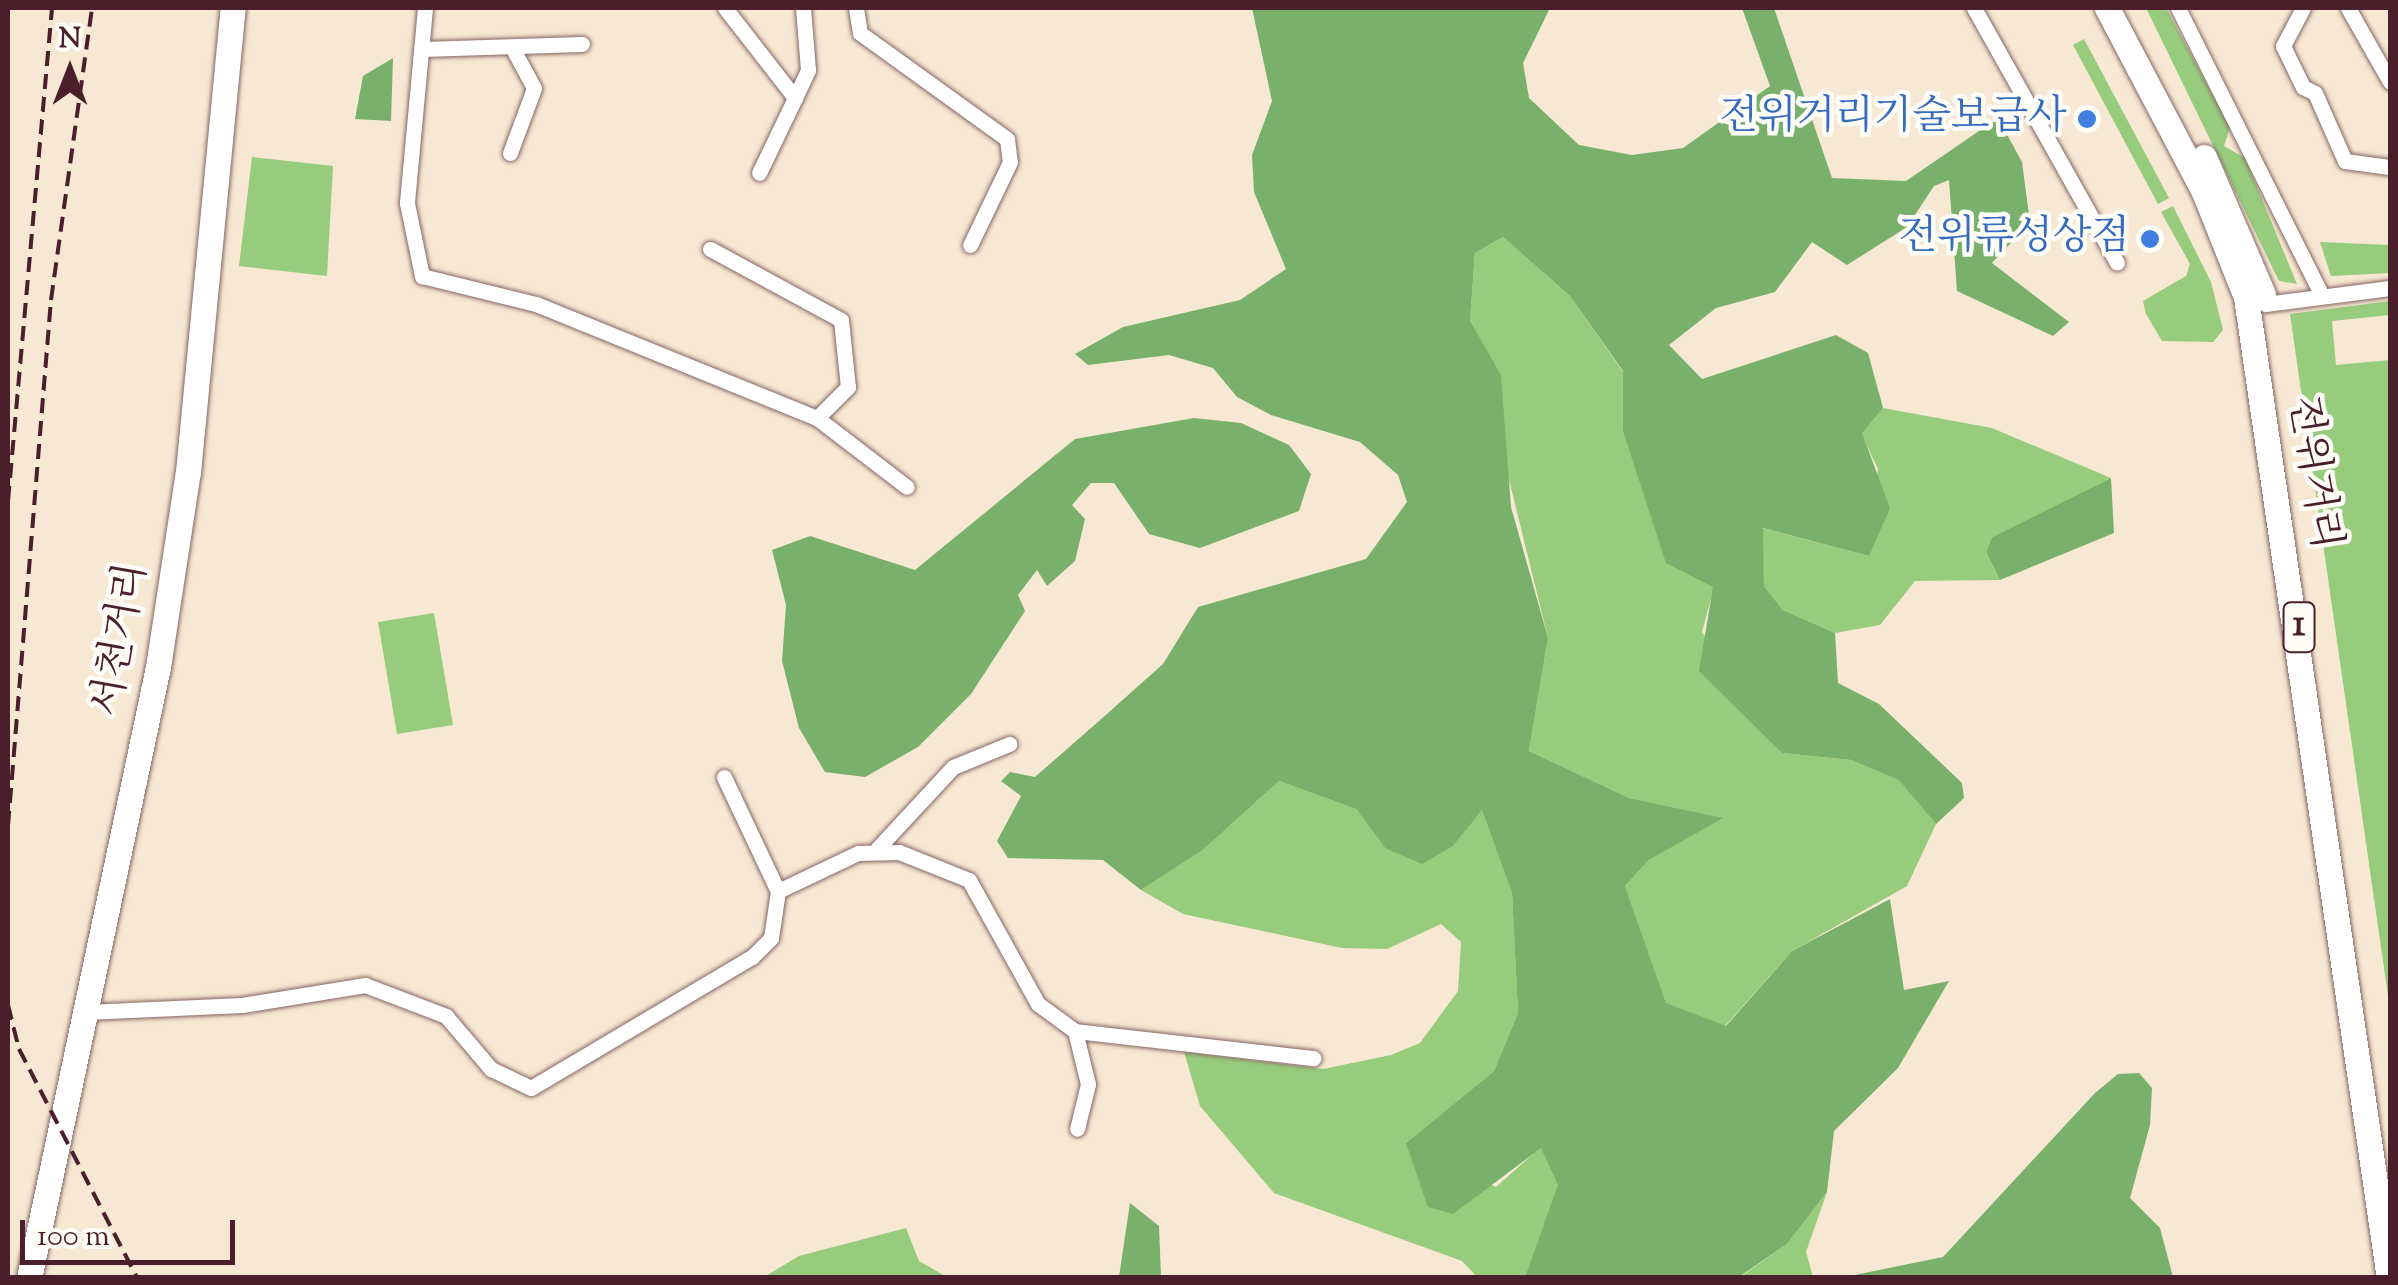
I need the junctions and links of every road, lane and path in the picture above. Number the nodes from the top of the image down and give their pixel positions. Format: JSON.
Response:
{"nodes":[{"id":1,"x":233,"y":8,"type":"edge"},
{"id":2,"x":425,"y":8,"type":"edge"},
{"id":3,"x":725,"y":8,"type":"edge"},
{"id":4,"x":803,"y":8,"type":"edge"},
{"id":5,"x":856,"y":8,"type":"edge"},
{"id":6,"x":1974,"y":8,"type":"edge"},
{"id":7,"x":2106,"y":8,"type":"edge"},
{"id":8,"x":2125,"y":8,"type":"edge"},
{"id":9,"x":2178,"y":8,"type":"edge"},
{"id":10,"x":2303,"y":8,"type":"edge"},
{"id":11,"x":2348,"y":8,"type":"edge"},
{"id":12,"x":582,"y":44,"type":"dead end"},
{"id":13,"x":421,"y":50,"type":"junction"},
{"id":14,"x":514,"y":51,"type":"junction"},
{"id":15,"x":2390,"y":82,"type":"edge"},
{"id":16,"x":795,"y":98,"type":"junction"},
{"id":17,"x":510,"y":153,"type":"dead end"},
{"id":18,"x":2390,"y":167,"type":"edge"},
{"id":19,"x":759,"y":174,"type":"dead end"},
{"id":20,"x":970,"y":246,"type":"dead end"},
{"id":21,"x":710,"y":249,"type":"dead end"},
{"id":22,"x":2117,"y":263,"type":"dead end"},
{"id":23,"x":2390,"y":288,"type":"edge"},
{"id":24,"x":2321,"y":294,"type":"junction"},
{"id":25,"x":2265,"y":304,"type":"junction"},
{"id":26,"x":817,"y":418,"type":"junction"},
{"id":27,"x":908,"y":486,"type":"dead end"},
{"id":28,"x":1009,"y":744,"type":"dead end"},
{"id":29,"x":724,"y":777,"type":"dead end"},
{"id":30,"x":876,"y":850,"type":"junction"},
{"id":31,"x":778,"y":890,"type":"junction"},
{"id":32,"x":86,"y":1012,"type":"junction"},
{"id":33,"x":1075,"y":1031,"type":"junction"},
{"id":34,"x":1313,"y":1058,"type":"dead end"},
{"id":35,"x":1077,"y":1129,"type":"dead end"},
{"id":36,"x":2390,"y":1200,"type":"edge"},
{"id":37,"x":29,"y":1278,"type":"edge"},
{"id":38,"x":2388,"y":1278,"type":"edge"}],
"edges":[{"from":1,"to":32,"type":"main road","name":"서천거리"},
{"from":2,"to":13,"type":"street"},
{"from":3,"to":16,"type":"street"},
{"from":4,"to":16,"type":"street"},
{"from":5,"to":20,"type":"street"},
{"from":6,"to":22,"type":"street"},
{"from":7,"to":38,"type":"main road","name":"전위거리","number":"1"},
{"from":8,"to":25,"type":"main road","name":"전위거리","number":"1"},
{"from":9,"to":24,"type":"street"},
{"from":10,"to":18,"type":"street"},
{"from":11,"to":15,"type":"street"},
{"from":12,"to":14,"type":"street"},
{"from":13,"to":14,"type":"street"},
{"from":13,"to":26,"type":"street"},
{"from":14,"to":17,"type":"street"},
{"from":16,"to":19,"type":"street"},
{"from":21,"to":26,"type":"street"},
{"from":23,"to":24,"type":"street"},
{"from":24,"to":25,"type":"street"},
{"from":25,"to":36,"type":"main road","name":"전위거리","number":"1"},
{"from":26,"to":27,"type":"street"},
{"from":28,"to":30,"type":"street"},
{"from":29,"to":31,"type":"street"},
{"from":30,"to":31,"type":"street"},
{"from":30,"to":33,"type":"street"},
{"from":31,"to":32,"type":"street"},
{"from":32,"to":37,"type":"main road","name":"서천거리"},
{"from":33,"to":34,"type":"street"},
{"from":33,"to":35,"type":"street"}]}
